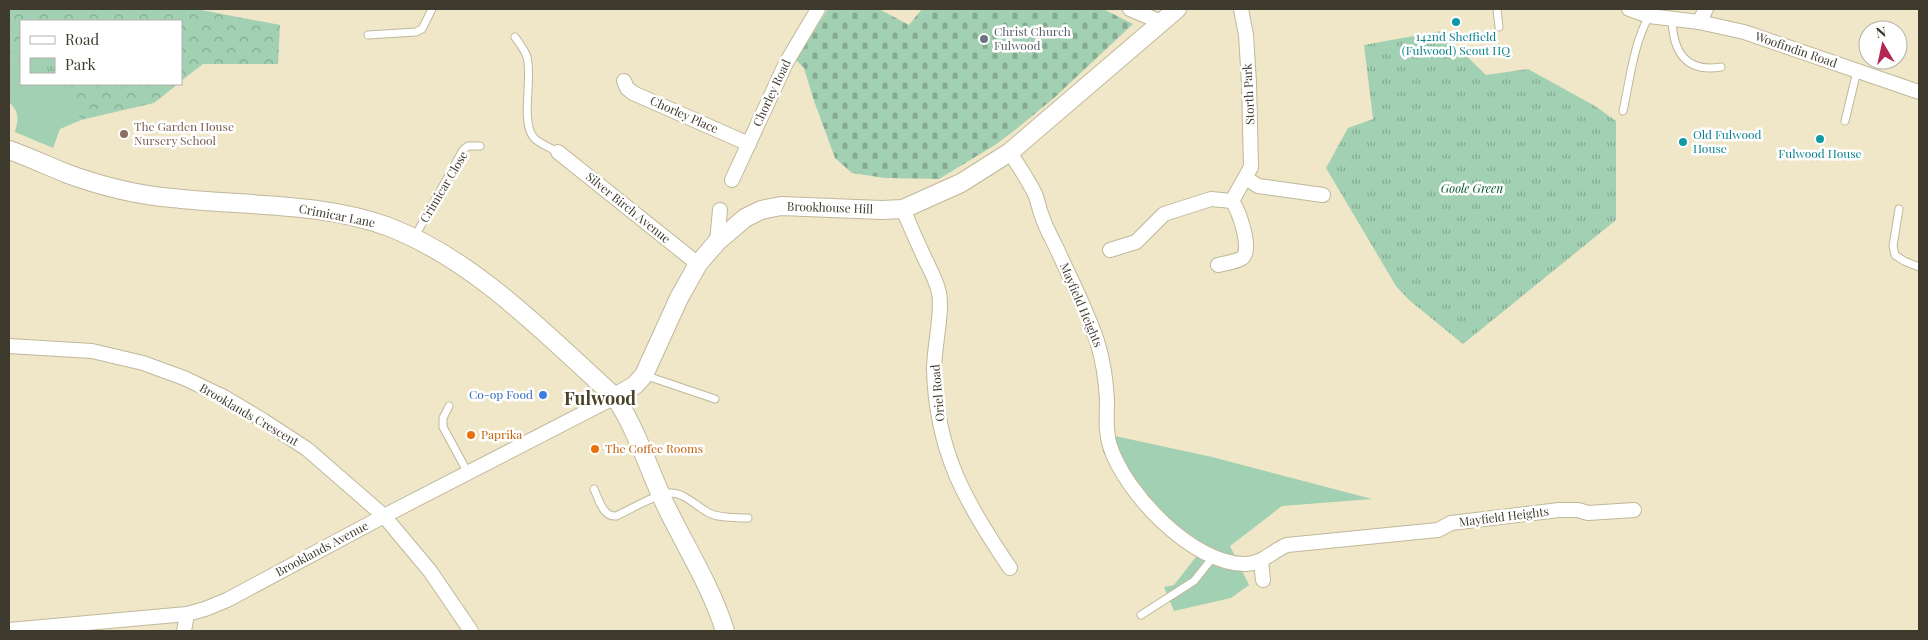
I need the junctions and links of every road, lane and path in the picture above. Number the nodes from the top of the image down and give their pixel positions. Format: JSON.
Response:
{"nodes":[{"id":1,"x":432,"y":9,"type":"edge"},
{"id":2,"x":818,"y":9,"type":"edge"},
{"id":3,"x":1130,"y":9,"type":"edge"},
{"id":4,"x":1177,"y":9,"type":"edge"},
{"id":5,"x":1241,"y":9,"type":"edge"},
{"id":6,"x":1497,"y":9,"type":"edge"},
{"id":7,"x":1629,"y":9,"type":"edge"},
{"id":8,"x":1706,"y":9,"type":"edge"},
{"id":9,"x":1649,"y":16,"type":"junction"},
{"id":10,"x":1672,"y":19,"type":"junction"},
{"id":11,"x":1161,"y":22,"type":"junction"},
{"id":12,"x":1700,"y":22,"type":"junction"},
{"id":13,"x":1499,"y":27,"type":"dead end"},
{"id":14,"x":368,"y":35,"type":"dead end"},
{"id":15,"x":515,"y":37,"type":"dead end"},
{"id":16,"x":1721,"y":67,"type":"dead end"},
{"id":17,"x":1858,"y":71,"type":"junction"},
{"id":18,"x":624,"y":81,"type":"dead end"},
{"id":19,"x":1919,"y":92,"type":"edge"},
{"id":20,"x":1623,"y":111,"type":"dead end"},
{"id":21,"x":1845,"y":121,"type":"dead end"},
{"id":22,"x":749,"y":144,"type":"junction"},
{"id":23,"x":480,"y":146,"type":"dead end"},
{"id":24,"x":9,"y":150,"type":"edge"},
{"id":25,"x":558,"y":152,"type":"joint"},
{"id":26,"x":1010,"y":152,"type":"junction"},
{"id":27,"x":1246,"y":178,"type":"junction"},
{"id":28,"x":732,"y":180,"type":"dead end"},
{"id":29,"x":1323,"y":195,"type":"dead end"},
{"id":30,"x":1232,"y":201,"type":"junction"},
{"id":31,"x":903,"y":208,"type":"junction"},
{"id":32,"x":1899,"y":209,"type":"dead end"},
{"id":33,"x":720,"y":210,"type":"dead end"},
{"id":34,"x":414,"y":238,"type":"junction"},
{"id":35,"x":717,"y":242,"type":"junction"},
{"id":36,"x":1110,"y":250,"type":"dead end"},
{"id":37,"x":698,"y":264,"type":"junction"},
{"id":38,"x":1218,"y":265,"type":"dead end"},
{"id":39,"x":1919,"y":267,"type":"edge"},
{"id":40,"x":9,"y":346,"type":"edge"},
{"id":41,"x":644,"y":375,"type":"junction"},
{"id":42,"x":615,"y":397,"type":"junction"},
{"id":43,"x":715,"y":399,"type":"dead end"},
{"id":44,"x":449,"y":406,"type":"dead end"},
{"id":45,"x":468,"y":473,"type":"junction"},
{"id":46,"x":594,"y":489,"type":"dead end"},
{"id":47,"x":661,"y":495,"type":"junction"},
{"id":48,"x":1634,"y":510,"type":"dead end"},
{"id":49,"x":384,"y":516,"type":"junction"},
{"id":50,"x":748,"y":518,"type":"dead end"},
{"id":51,"x":1214,"y":556,"type":"junction"},
{"id":52,"x":1261,"y":561,"type":"junction"},
{"id":53,"x":1010,"y":568,"type":"dead end"},
{"id":54,"x":1263,"y":580,"type":"dead end"},
{"id":55,"x":187,"y":614,"type":"junction"},
{"id":56,"x":1141,"y":615,"type":"dead end"},
{"id":57,"x":9,"y":630,"type":"edge"},
{"id":58,"x":184,"y":631,"type":"edge"},
{"id":59,"x":471,"y":631,"type":"edge"},
{"id":60,"x":725,"y":631,"type":"edge"}],
"edges":[{"from":1,"to":14,"type":"lane"},
{"from":2,"to":22,"type":"street","name":"Chorley Road"},
{"from":3,"to":11,"type":"street"},
{"from":4,"to":11,"type":"street","name":"Brookhouse Hill"},
{"from":5,"to":27,"type":"street","name":"Storth Park"},
{"from":6,"to":13,"type":"lane"},
{"from":7,"to":9,"type":"street","name":"Woofindin Road"},
{"from":8,"to":12,"type":"street"},
{"from":9,"to":10,"type":"street","name":"Woofindin Road"},
{"from":9,"to":20,"type":"lane"},
{"from":10,"to":12,"type":"street","name":"Woofindin Road"},
{"from":10,"to":16,"type":"lane"},
{"from":11,"to":26,"type":"street","name":"Brookhouse Hill"},
{"from":12,"to":17,"type":"street","name":"Woofindin Road"},
{"from":15,"to":25,"type":"lane"},
{"from":17,"to":19,"type":"street","name":"Woofindin Road"},
{"from":17,"to":21,"type":"lane"},
{"from":18,"to":22,"type":"street","name":"Chorley Place"},
{"from":22,"to":28,"type":"street","name":"Chorley Road"},
{"from":23,"to":34,"type":"lane","name":"Crimicar Close"},
{"from":24,"to":34,"type":"street","name":"Crimicar Lane"},
{"from":25,"to":37,"type":"street","name":"Silver Birch Avenue"},
{"from":26,"to":31,"type":"street","name":"Brookhouse Hill"},
{"from":26,"to":51,"type":"street","name":"Mayfield Heights"},
{"from":27,"to":29,"type":"street"},
{"from":27,"to":30,"type":"street","name":"Storth Park"},
{"from":30,"to":36,"type":"street"},
{"from":30,"to":38,"type":"street"},
{"from":31,"to":35,"type":"street","name":"Brookhouse Hill"},
{"from":31,"to":53,"type":"street","name":"Oriel Road"},
{"from":32,"to":39,"type":"lane"},
{"from":33,"to":35,"type":"street"},
{"from":34,"to":42,"type":"street","name":"Crimicar Lane"},
{"from":35,"to":37,"type":"street","name":"Brookhouse Hill"},
{"from":37,"to":41,"type":"street","name":"Brookhouse Hill"},
{"from":40,"to":49,"type":"street","name":"Brooklands Crescent"},
{"from":41,"to":42,"type":"street","name":"Brookhouse Hill"},
{"from":41,"to":43,"type":"lane"},
{"from":42,"to":45,"type":"street","name":"Brooklands Avenue"},
{"from":42,"to":47,"type":"street"},
{"from":44,"to":45,"type":"lane"},
{"from":45,"to":49,"type":"street","name":"Brooklands Avenue"},
{"from":46,"to":47,"type":"lane"},
{"from":47,"to":50,"type":"lane"},
{"from":47,"to":60,"type":"street"},
{"from":48,"to":52,"type":"street","name":"Mayfield Heights"},
{"from":49,"to":55,"type":"street","name":"Brooklands Avenue"},
{"from":49,"to":59,"type":"street","name":"Brooklands Crescent"},
{"from":51,"to":52,"type":"street","name":"Mayfield Heights"},
{"from":51,"to":56,"type":"lane"},
{"from":52,"to":54,"type":"street"},
{"from":55,"to":57,"type":"street","name":"Brooklands Avenue"},
{"from":55,"to":58,"type":"street"}]}
